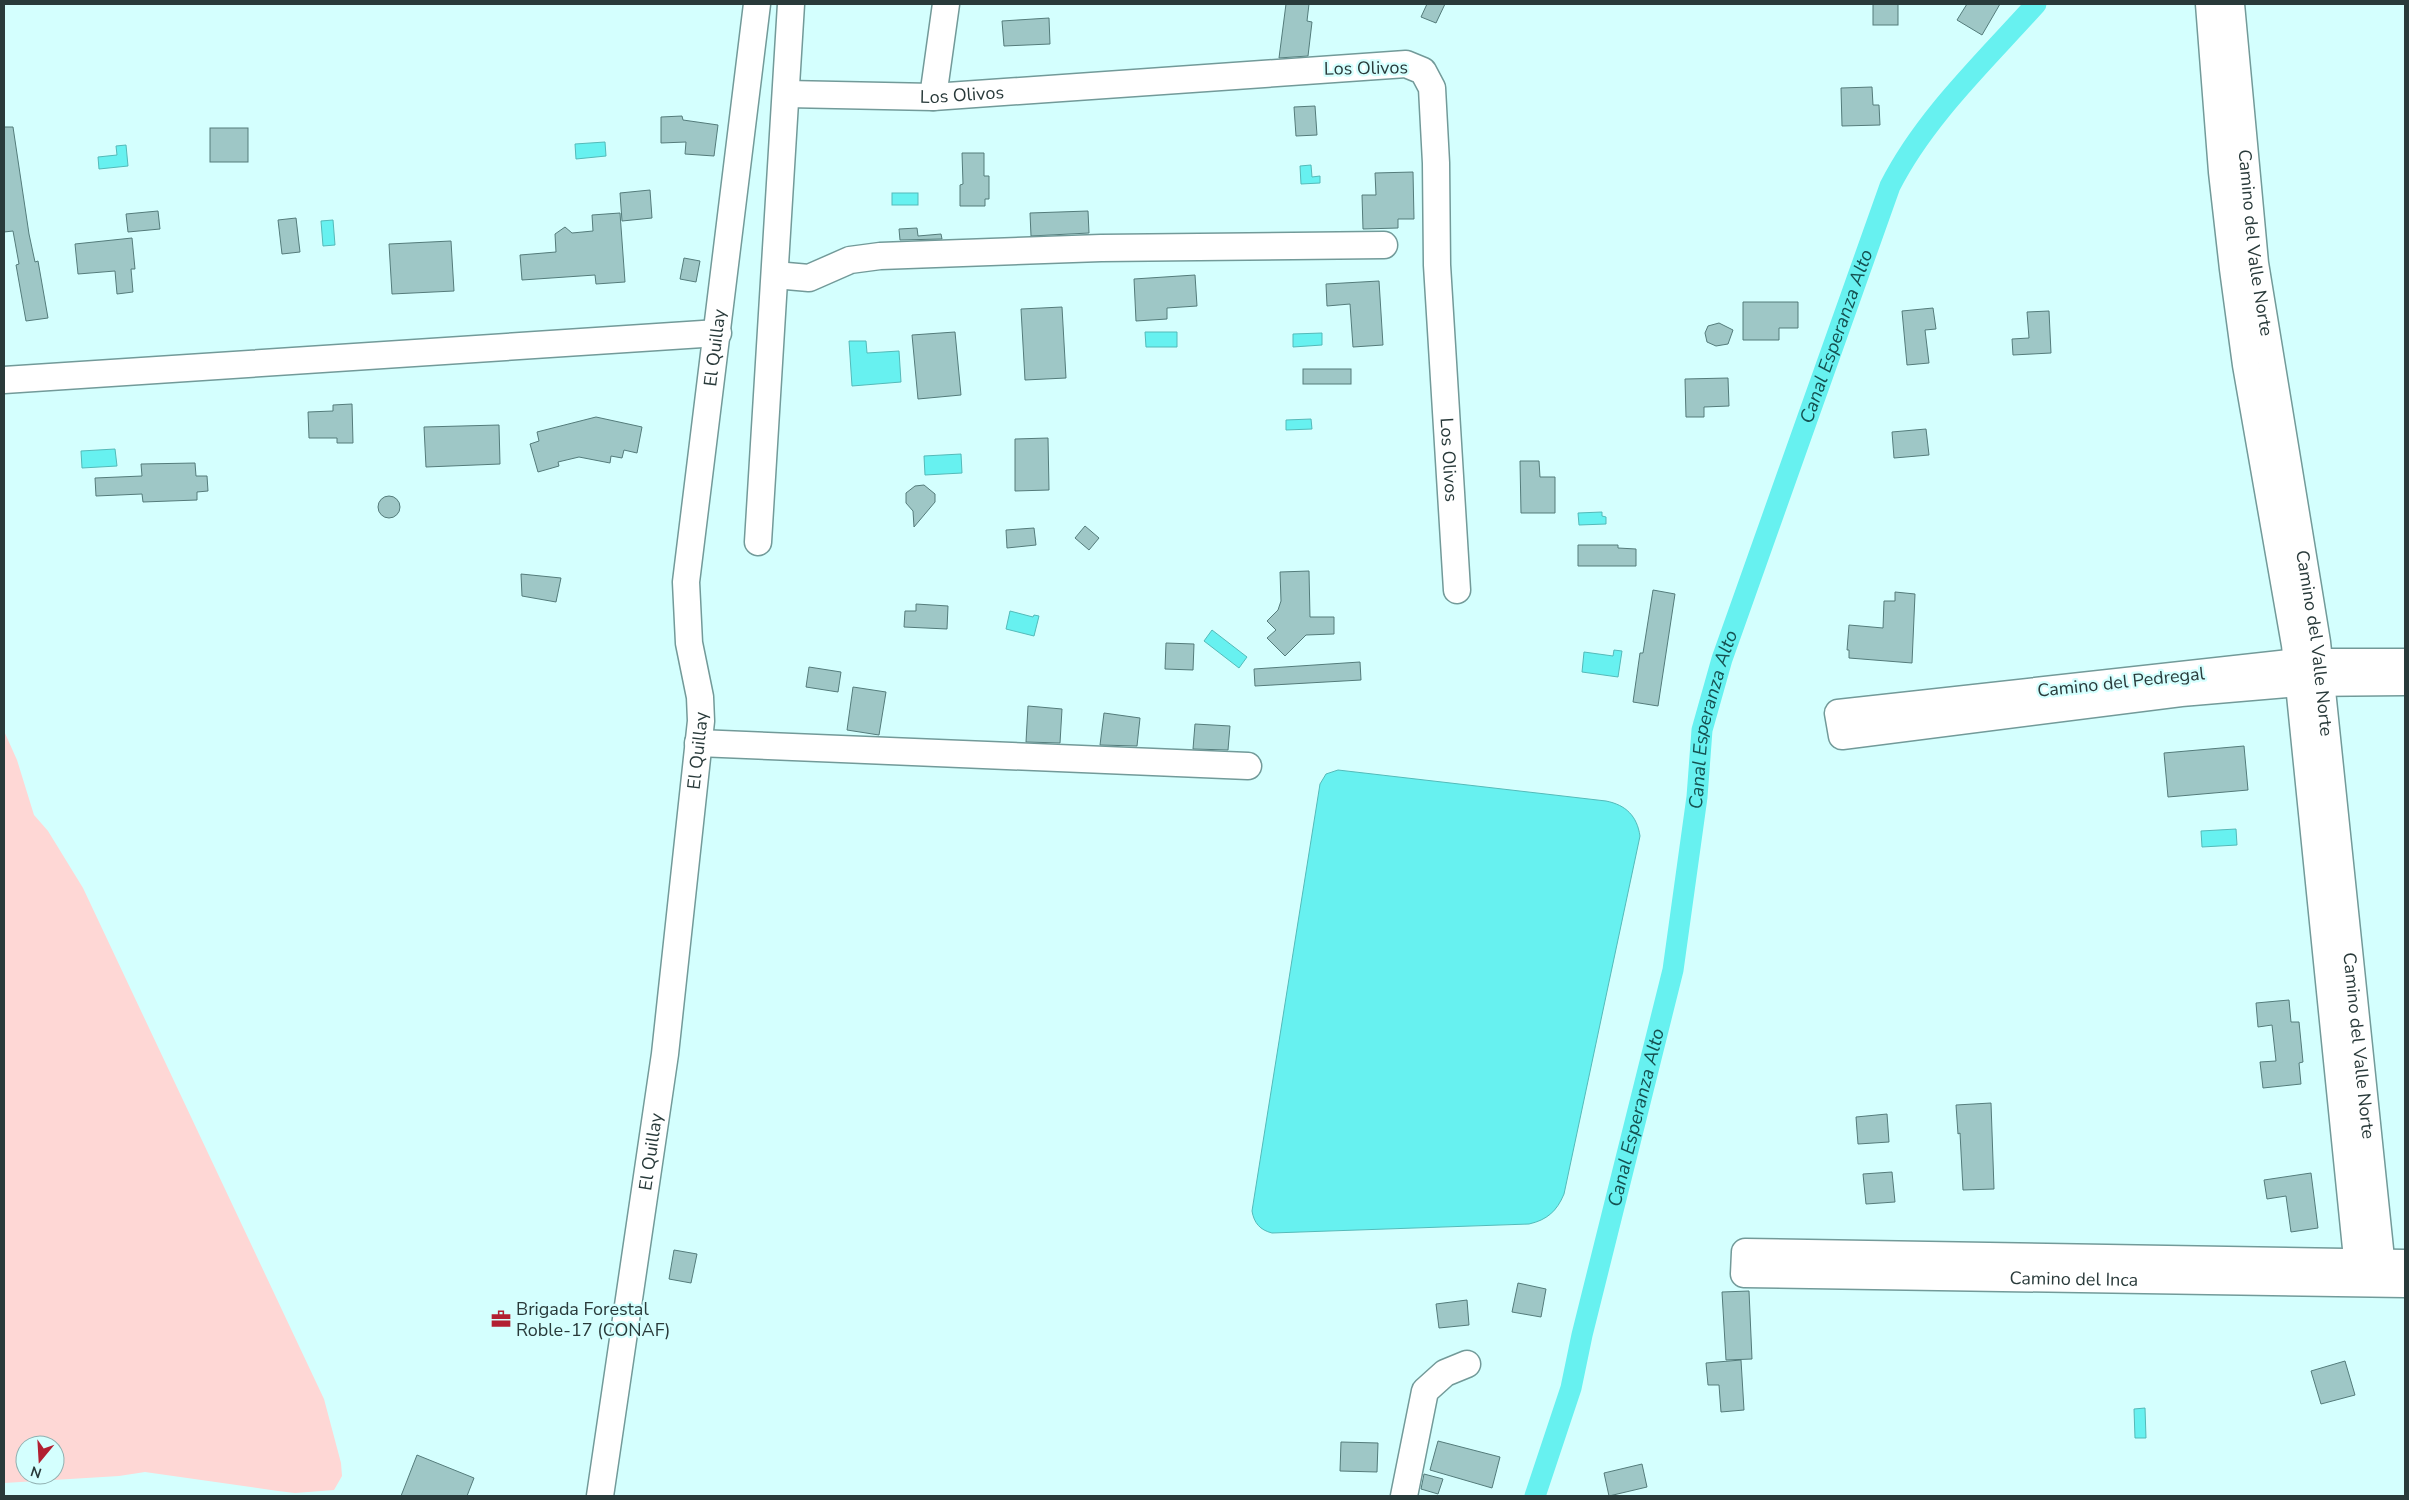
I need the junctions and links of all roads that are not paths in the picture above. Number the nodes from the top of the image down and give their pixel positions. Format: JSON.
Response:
{"nodes":[{"id":1,"x":757,"y":4,"type":"edge"},
{"id":2,"x":791,"y":4,"type":"edge"},
{"id":3,"x":946,"y":4,"type":"edge"},
{"id":4,"x":2209,"y":4,"type":"edge"},
{"id":5,"x":2231,"y":4,"type":"edge"},
{"id":6,"x":787,"y":94,"type":"junction"},
{"id":7,"x":933,"y":97,"type":"junction"},
{"id":8,"x":1384,"y":245,"type":"dead end"},
{"id":9,"x":776,"y":275,"type":"junction"},
{"id":10,"x":718,"y":334,"type":"junction"},
{"id":11,"x":4,"y":380,"type":"edge"},
{"id":12,"x":758,"y":542,"type":"dead end"},
{"id":13,"x":1457,"y":590,"type":"dead end"},
{"id":14,"x":2405,"y":662,"type":"edge"},
{"id":15,"x":2309,"y":672,"type":"junction"},
{"id":16,"x":2405,"y":682,"type":"edge"},
{"id":17,"x":1840,"y":725,"type":"dead end"},
{"id":18,"x":698,"y":743,"type":"junction"},
{"id":19,"x":1248,"y":766,"type":"dead end"},
{"id":20,"x":1744,"y":1263,"type":"dead end"},
{"id":21,"x":2382,"y":1273,"type":"edge"},
{"id":22,"x":1466,"y":1364,"type":"dead end"},
{"id":23,"x":600,"y":1496,"type":"edge"},
{"id":24,"x":1404,"y":1496,"type":"edge"}],
"edges":[{"from":1,"to":10,"type":"street","name":"El Quillay"},
{"from":2,"to":6,"type":"street"},
{"from":3,"to":7,"type":"street"},
{"from":4,"to":15,"type":"street","name":"Camino del Valle Norte"},
{"from":5,"to":15,"type":"street","name":"Camino del Valle Norte"},
{"from":6,"to":7,"type":"street","name":"Los Olivos"},
{"from":6,"to":9,"type":"street"},
{"from":7,"to":13,"type":"street","name":"Los Olivos"},
{"from":8,"to":9,"type":"street"},
{"from":9,"to":12,"type":"street"},
{"from":10,"to":11,"type":"street"},
{"from":10,"to":18,"type":"street","name":"El Quillay"},
{"from":14,"to":15,"type":"street","name":"Camino del Pedregal"},
{"from":15,"to":16,"type":"street","name":"Camino del Pedregal"},
{"from":15,"to":17,"type":"street","name":"Camino del Pedregal"},
{"from":15,"to":21,"type":"street","name":"Camino del Valle Norte"},
{"from":18,"to":19,"type":"street"},
{"from":18,"to":23,"type":"street","name":"El Quillay"},
{"from":20,"to":21,"type":"street","name":"Camino del Inca"},
{"from":22,"to":24,"type":"street"}]}
